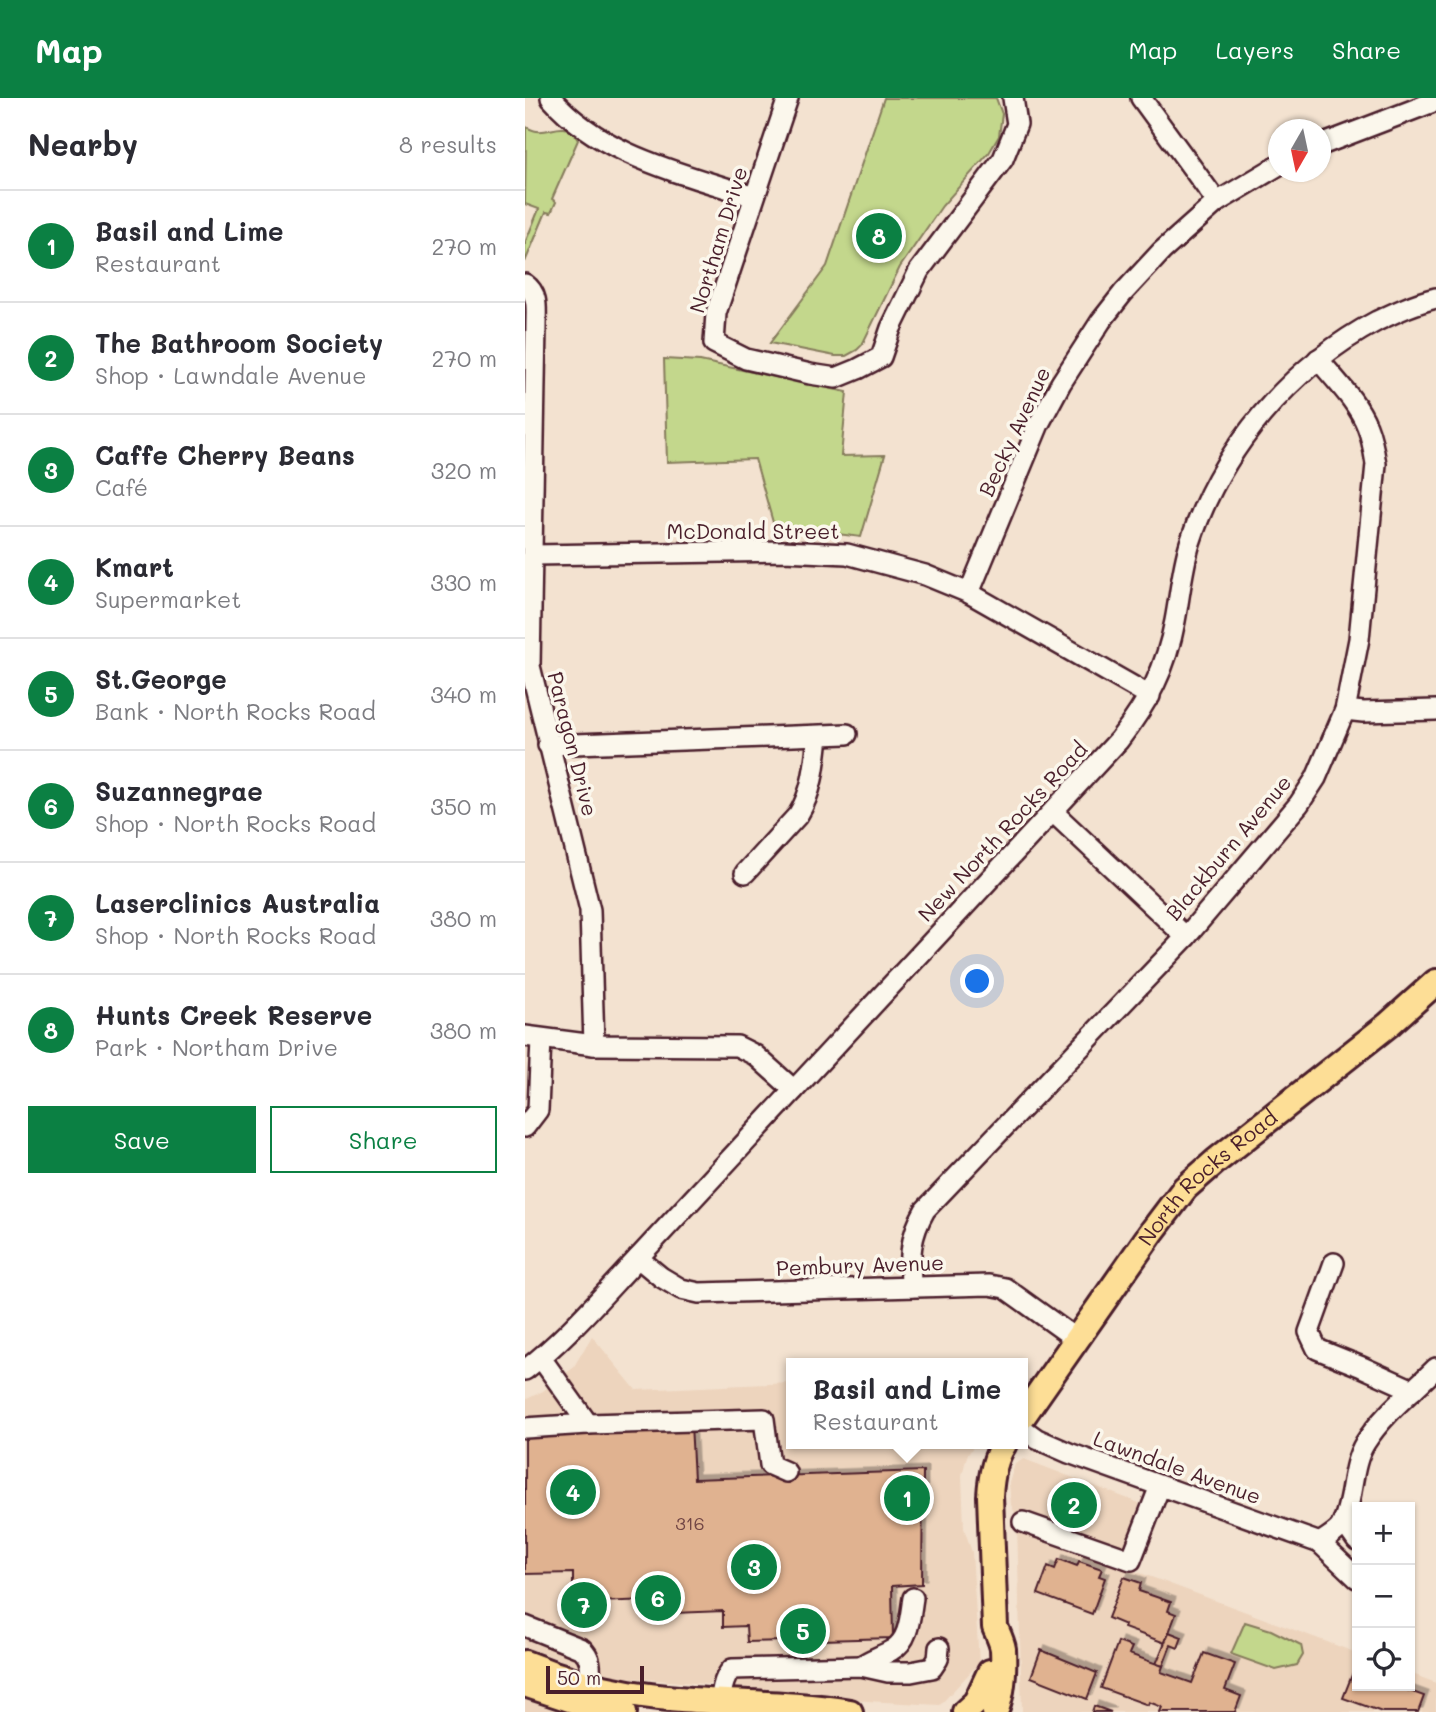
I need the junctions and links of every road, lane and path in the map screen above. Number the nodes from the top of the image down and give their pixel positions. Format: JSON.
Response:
{"nodes":[{"id":1,"x":551,"y":98,"type":"edge"},
{"id":2,"x":788,"y":98,"type":"edge"},
{"id":3,"x":1013,"y":98,"type":"edge"},
{"id":4,"x":1141,"y":98,"type":"edge"},
{"id":5,"x":1436,"y":101,"type":"edge"},
{"id":6,"x":1331,"y":141,"type":"edge"},
{"id":7,"x":1268,"y":172,"type":"edge"},
{"id":8,"x":754,"y":197,"type":"junction"},
{"id":9,"x":1217,"y":202,"type":"junction"},
{"id":10,"x":525,"y":284,"type":"edge"},
{"id":11,"x":1436,"y":298,"type":"edge"},
{"id":12,"x":1318,"y":359,"type":"junction"},
{"id":13,"x":533,"y":555,"type":"junction"},
{"id":14,"x":969,"y":593,"type":"junction"},
{"id":15,"x":1150,"y":696,"type":"junction"},
{"id":16,"x":1345,"y":710,"type":"junction"},
{"id":17,"x":1436,"y":710,"type":"edge"},
{"id":18,"x":847,"y":734,"type":"dead end"},
{"id":19,"x":818,"y":736,"type":"junction"},
{"id":20,"x":548,"y":745,"type":"junction"},
{"id":21,"x":1053,"y":812,"type":"junction"},
{"id":22,"x":745,"y":873,"type":"dead end"},
{"id":23,"x":1186,"y":937,"type":"junction"},
{"id":24,"x":1436,"y":982,"type":"edge"},
{"id":25,"x":533,"y":1038,"type":"edge"},
{"id":26,"x":594,"y":1045,"type":"junction"},
{"id":27,"x":794,"y":1090,"type":"junction"},
{"id":28,"x":525,"y":1127,"type":"edge"},
{"id":29,"x":638,"y":1258,"type":"junction"},
{"id":30,"x":1334,"y":1263,"type":"dead end"},
{"id":31,"x":911,"y":1287,"type":"junction"},
{"id":32,"x":1076,"y":1339,"type":"junction"},
{"id":33,"x":541,"y":1358,"type":"junction"},
{"id":34,"x":1436,"y":1368,"type":"edge"},
{"id":35,"x":525,"y":1370,"type":"edge"},
{"id":36,"x":1413,"y":1390,"type":"junction"},
{"id":37,"x":1028,"y":1409,"type":"edge"},
{"id":38,"x":588,"y":1424,"type":"junction"},
{"id":39,"x":525,"y":1427,"type":"edge"},
{"id":40,"x":1028,"y":1433,"type":"edge"},
{"id":41,"x":1002,"y":1449,"type":"edge"},
{"id":42,"x":786,"y":1472,"type":"dead end"},
{"id":43,"x":1160,"y":1486,"type":"junction"},
{"id":44,"x":1343,"y":1521,"type":"junction"},
{"id":45,"x":1023,"y":1522,"type":"dead end"},
{"id":46,"x":1352,"y":1534,"type":"edge"},
{"id":47,"x":1320,"y":1543,"type":"junction"},
{"id":48,"x":1352,"y":1573,"type":"edge"},
{"id":49,"x":913,"y":1598,"type":"dead end"},
{"id":50,"x":525,"y":1626,"type":"edge"},
{"id":51,"x":995,"y":1627,"type":"junction"},
{"id":52,"x":939,"y":1648,"type":"dead end"},
{"id":53,"x":525,"y":1663,"type":"edge"},
{"id":54,"x":861,"y":1666,"type":"junction"},
{"id":55,"x":990,"y":1672,"type":"junction"},
{"id":56,"x":525,"y":1684,"type":"edge"},
{"id":57,"x":585,"y":1696,"type":"edge"},
{"id":58,"x":721,"y":1707,"type":"edge"},
{"id":59,"x":994,"y":1709,"type":"edge"},
{"id":60,"x":624,"y":1712,"type":"edge"},
{"id":61,"x":850,"y":1712,"type":"edge"},
{"id":62,"x":965,"y":1712,"type":"edge"}],
"edges":[{"from":1,"to":8,"type":"street"},
{"from":2,"to":8,"type":"street","name":"Northam Drive"},
{"from":3,"to":8,"type":"street","name":"Northam Drive"},
{"from":4,"to":9,"type":"street"},
{"from":5,"to":6,"type":"street"},
{"from":7,"to":9,"type":"street","name":"Becky Avenue"},
{"from":9,"to":14,"type":"street","name":"Becky Avenue"},
{"from":10,"to":13,"type":"street","name":"Paragon Drive"},
{"from":11,"to":12,"type":"street","name":"New North Rocks Road"},
{"from":12,"to":15,"type":"street","name":"New North Rocks Road"},
{"from":12,"to":16,"type":"street","name":"Blackburn Avenue"},
{"from":13,"to":14,"type":"street","name":"McDonald Street"},
{"from":13,"to":20,"type":"street","name":"Paragon Drive"},
{"from":14,"to":15,"type":"street","name":"McDonald Street"},
{"from":15,"to":21,"type":"street","name":"New North Rocks Road"},
{"from":16,"to":17,"type":"street"},
{"from":16,"to":23,"type":"street","name":"Blackburn Avenue"},
{"from":18,"to":19,"type":"street"},
{"from":19,"to":20,"type":"street"},
{"from":19,"to":22,"type":"street"},
{"from":20,"to":26,"type":"street","name":"Paragon Drive"},
{"from":21,"to":23,"type":"street"},
{"from":21,"to":27,"type":"street","name":"New North Rocks Road"},
{"from":23,"to":31,"type":"street","name":"Blackburn Avenue"},
{"from":24,"to":32,"type":"main road","name":"North Rocks Road"},
{"from":25,"to":26,"type":"street"},
{"from":25,"to":28,"type":"street"},
{"from":26,"to":27,"type":"street"},
{"from":27,"to":29,"type":"street","name":"New North Rocks Road"},
{"from":29,"to":31,"type":"street","name":"Pembury Avenue"},
{"from":29,"to":33,"type":"street","name":"New North Rocks Road"},
{"from":30,"to":36,"type":"street"},
{"from":31,"to":32,"type":"street","name":"Pembury Avenue"},
{"from":32,"to":37,"type":"main road","name":"North Rocks Road"},
{"from":33,"to":35,"type":"street","name":"New North Rocks Road"},
{"from":33,"to":38,"type":"street"},
{"from":34,"to":36,"type":"street"},
{"from":36,"to":44,"type":"street"},
{"from":38,"to":39,"type":"street"},
{"from":38,"to":42,"type":"street"},
{"from":40,"to":43,"type":"street","name":"Lawndale Avenue"},
{"from":41,"to":51,"type":"main road"},
{"from":43,"to":45,"type":"street"},
{"from":43,"to":47,"type":"street","name":"Lawndale Avenue"},
{"from":44,"to":46,"type":"street"},
{"from":44,"to":47,"type":"street"},
{"from":47,"to":48,"type":"street","name":"Lawndale Avenue"},
{"from":49,"to":54,"type":"street"},
{"from":50,"to":57,"type":"street"},
{"from":51,"to":55,"type":"main road"},
{"from":51,"to":59,"type":"main road"},
{"from":52,"to":54,"type":"street"},
{"from":53,"to":57,"type":"main road"},
{"from":54,"to":58,"type":"street"},
{"from":55,"to":59,"type":"main road"},
{"from":55,"to":62,"type":"main road"},
{"from":56,"to":57,"type":"main road"},
{"from":57,"to":58,"type":"main road"},
{"from":57,"to":60,"type":"main road"},
{"from":58,"to":61,"type":"main road"}]}
